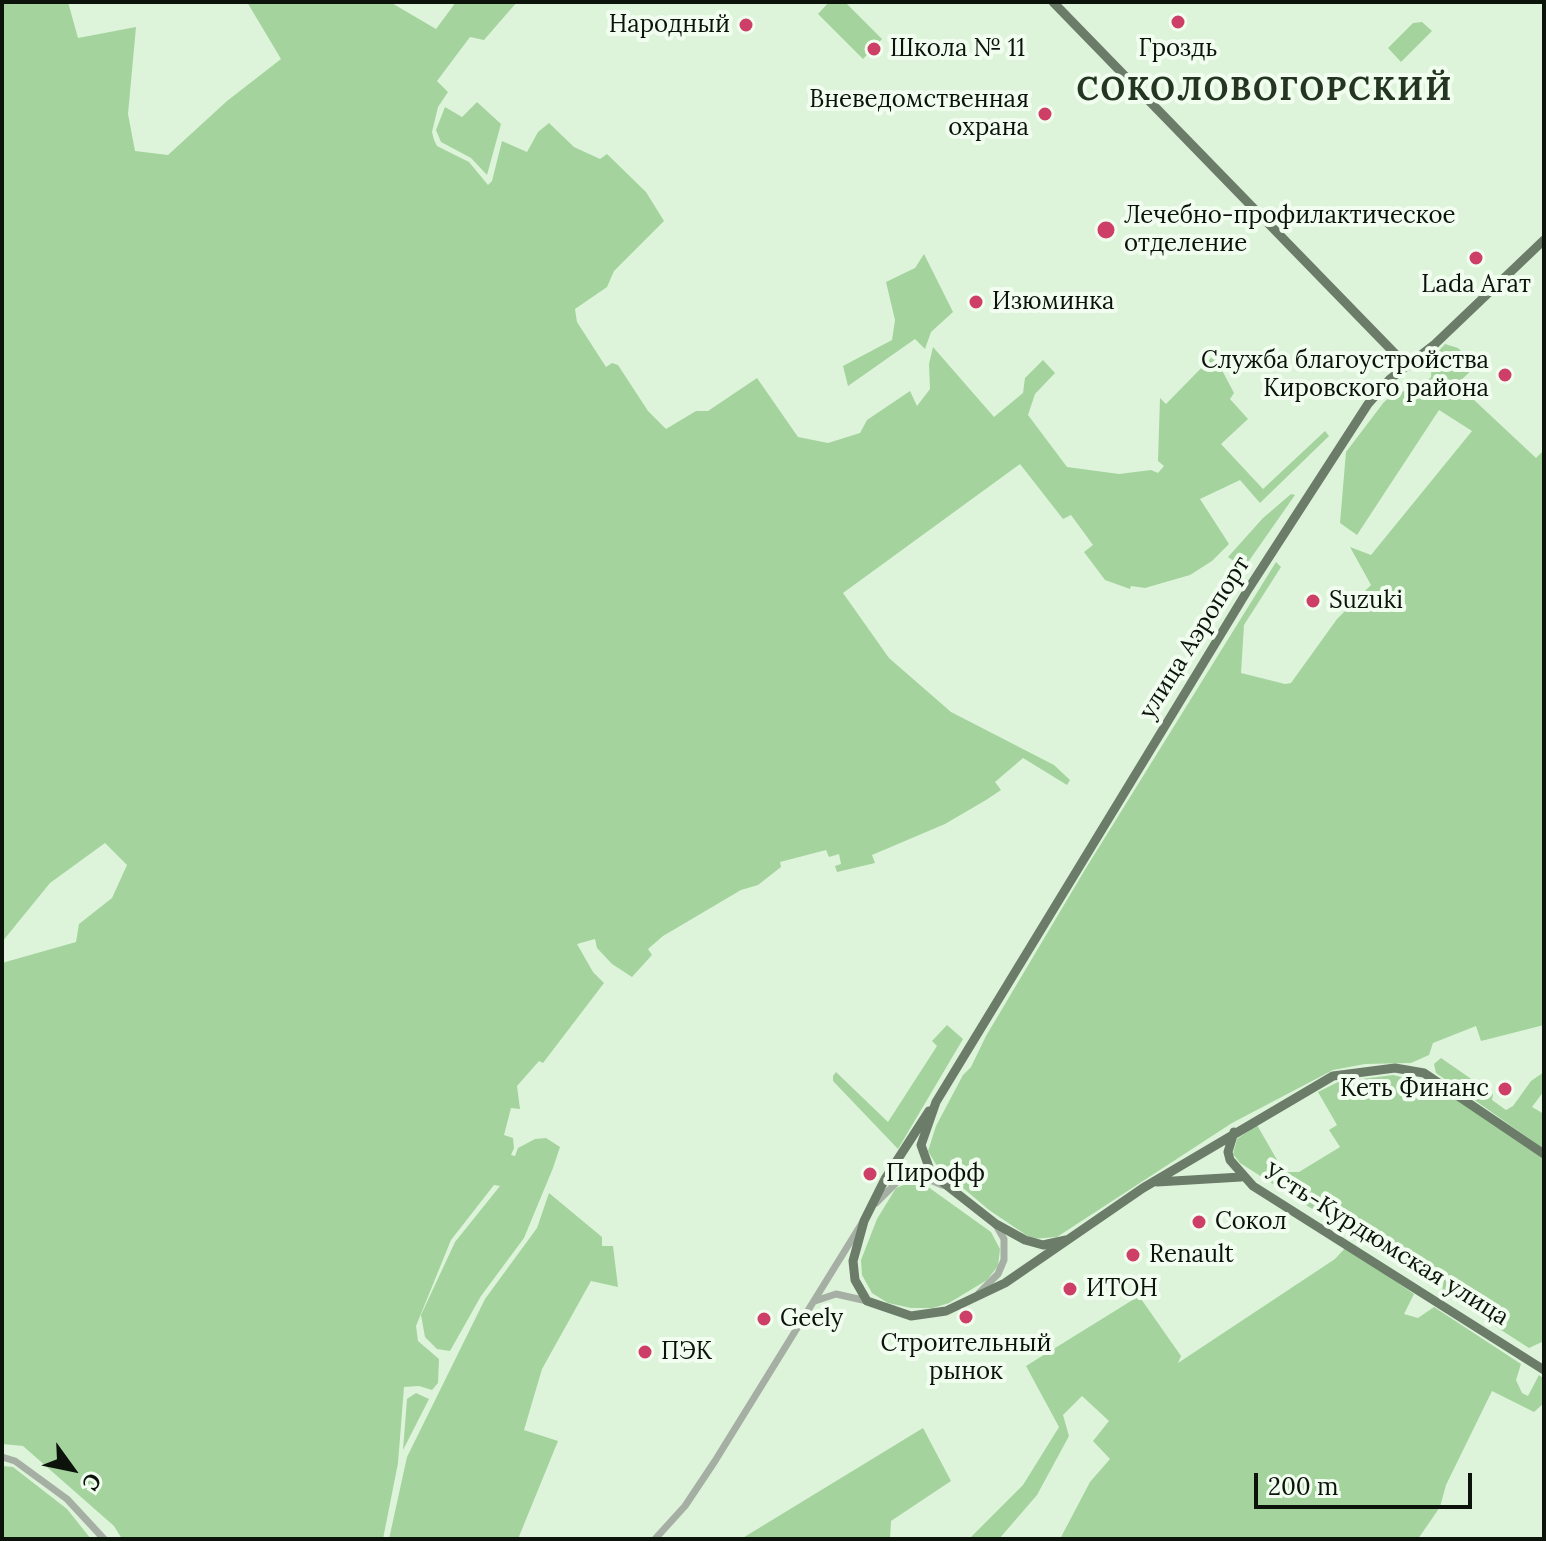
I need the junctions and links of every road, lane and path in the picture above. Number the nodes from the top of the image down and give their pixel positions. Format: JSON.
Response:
{"nodes":[{"id":1,"x":1053,"y":2,"type":"edge"},
{"id":2,"x":1544,"y":240,"type":"edge"},
{"id":3,"x":1407,"y":366,"type":"junction"},
{"id":4,"x":936,"y":1102,"type":"junction"},
{"id":5,"x":1234,"y":1132,"type":"junction"},
{"id":6,"x":1544,"y":1154,"type":"edge"},
{"id":7,"x":1241,"y":1177,"type":"junction"},
{"id":8,"x":1153,"y":1182,"type":"junction"},
{"id":9,"x":947,"y":1187,"type":"junction"},
{"id":10,"x":866,"y":1216,"type":"junction"},
{"id":11,"x":996,"y":1224,"type":"junction"},
{"id":12,"x":1066,"y":1240,"type":"junction"},
{"id":13,"x":867,"y":1301,"type":"junction"},
{"id":14,"x":810,"y":1305,"type":"junction"},
{"id":15,"x":960,"y":1305,"type":"junction"},
{"id":16,"x":1543,"y":1370,"type":"edge"},
{"id":17,"x":2,"y":1457,"type":"edge"},
{"id":18,"x":104,"y":1539,"type":"edge"},
{"id":19,"x":655,"y":1539,"type":"edge"}],
"edges":[{"from":1,"to":3,"type":"main road"},
{"from":2,"to":3,"type":"main road","name":"улица Аэропорт"},
{"from":3,"to":4,"type":"main road","name":"улица Аэропорт"},
{"from":4,"to":9,"type":"main road"},
{"from":4,"to":10,"type":"main road"},
{"from":5,"to":6,"type":"main road"},
{"from":5,"to":7,"type":"main road"},
{"from":5,"to":8,"type":"main road"},
{"from":7,"to":8,"type":"main road","name":"Усть-Курдюмская улица"},
{"from":7,"to":16,"type":"main road","name":"Усть-Курдюмская улица"},
{"from":8,"to":12,"type":"main road"},
{"from":9,"to":10,"type":"street"},
{"from":9,"to":11,"type":"main road"},
{"from":10,"to":13,"type":"main road"},
{"from":10,"to":14,"type":"street"},
{"from":11,"to":12,"type":"main road"},
{"from":11,"to":15,"type":"street"},
{"from":12,"to":15,"type":"main road"},
{"from":13,"to":14,"type":"street"},
{"from":13,"to":15,"type":"main road"},
{"from":14,"to":19,"type":"street"},
{"from":17,"to":18,"type":"street"}]}
